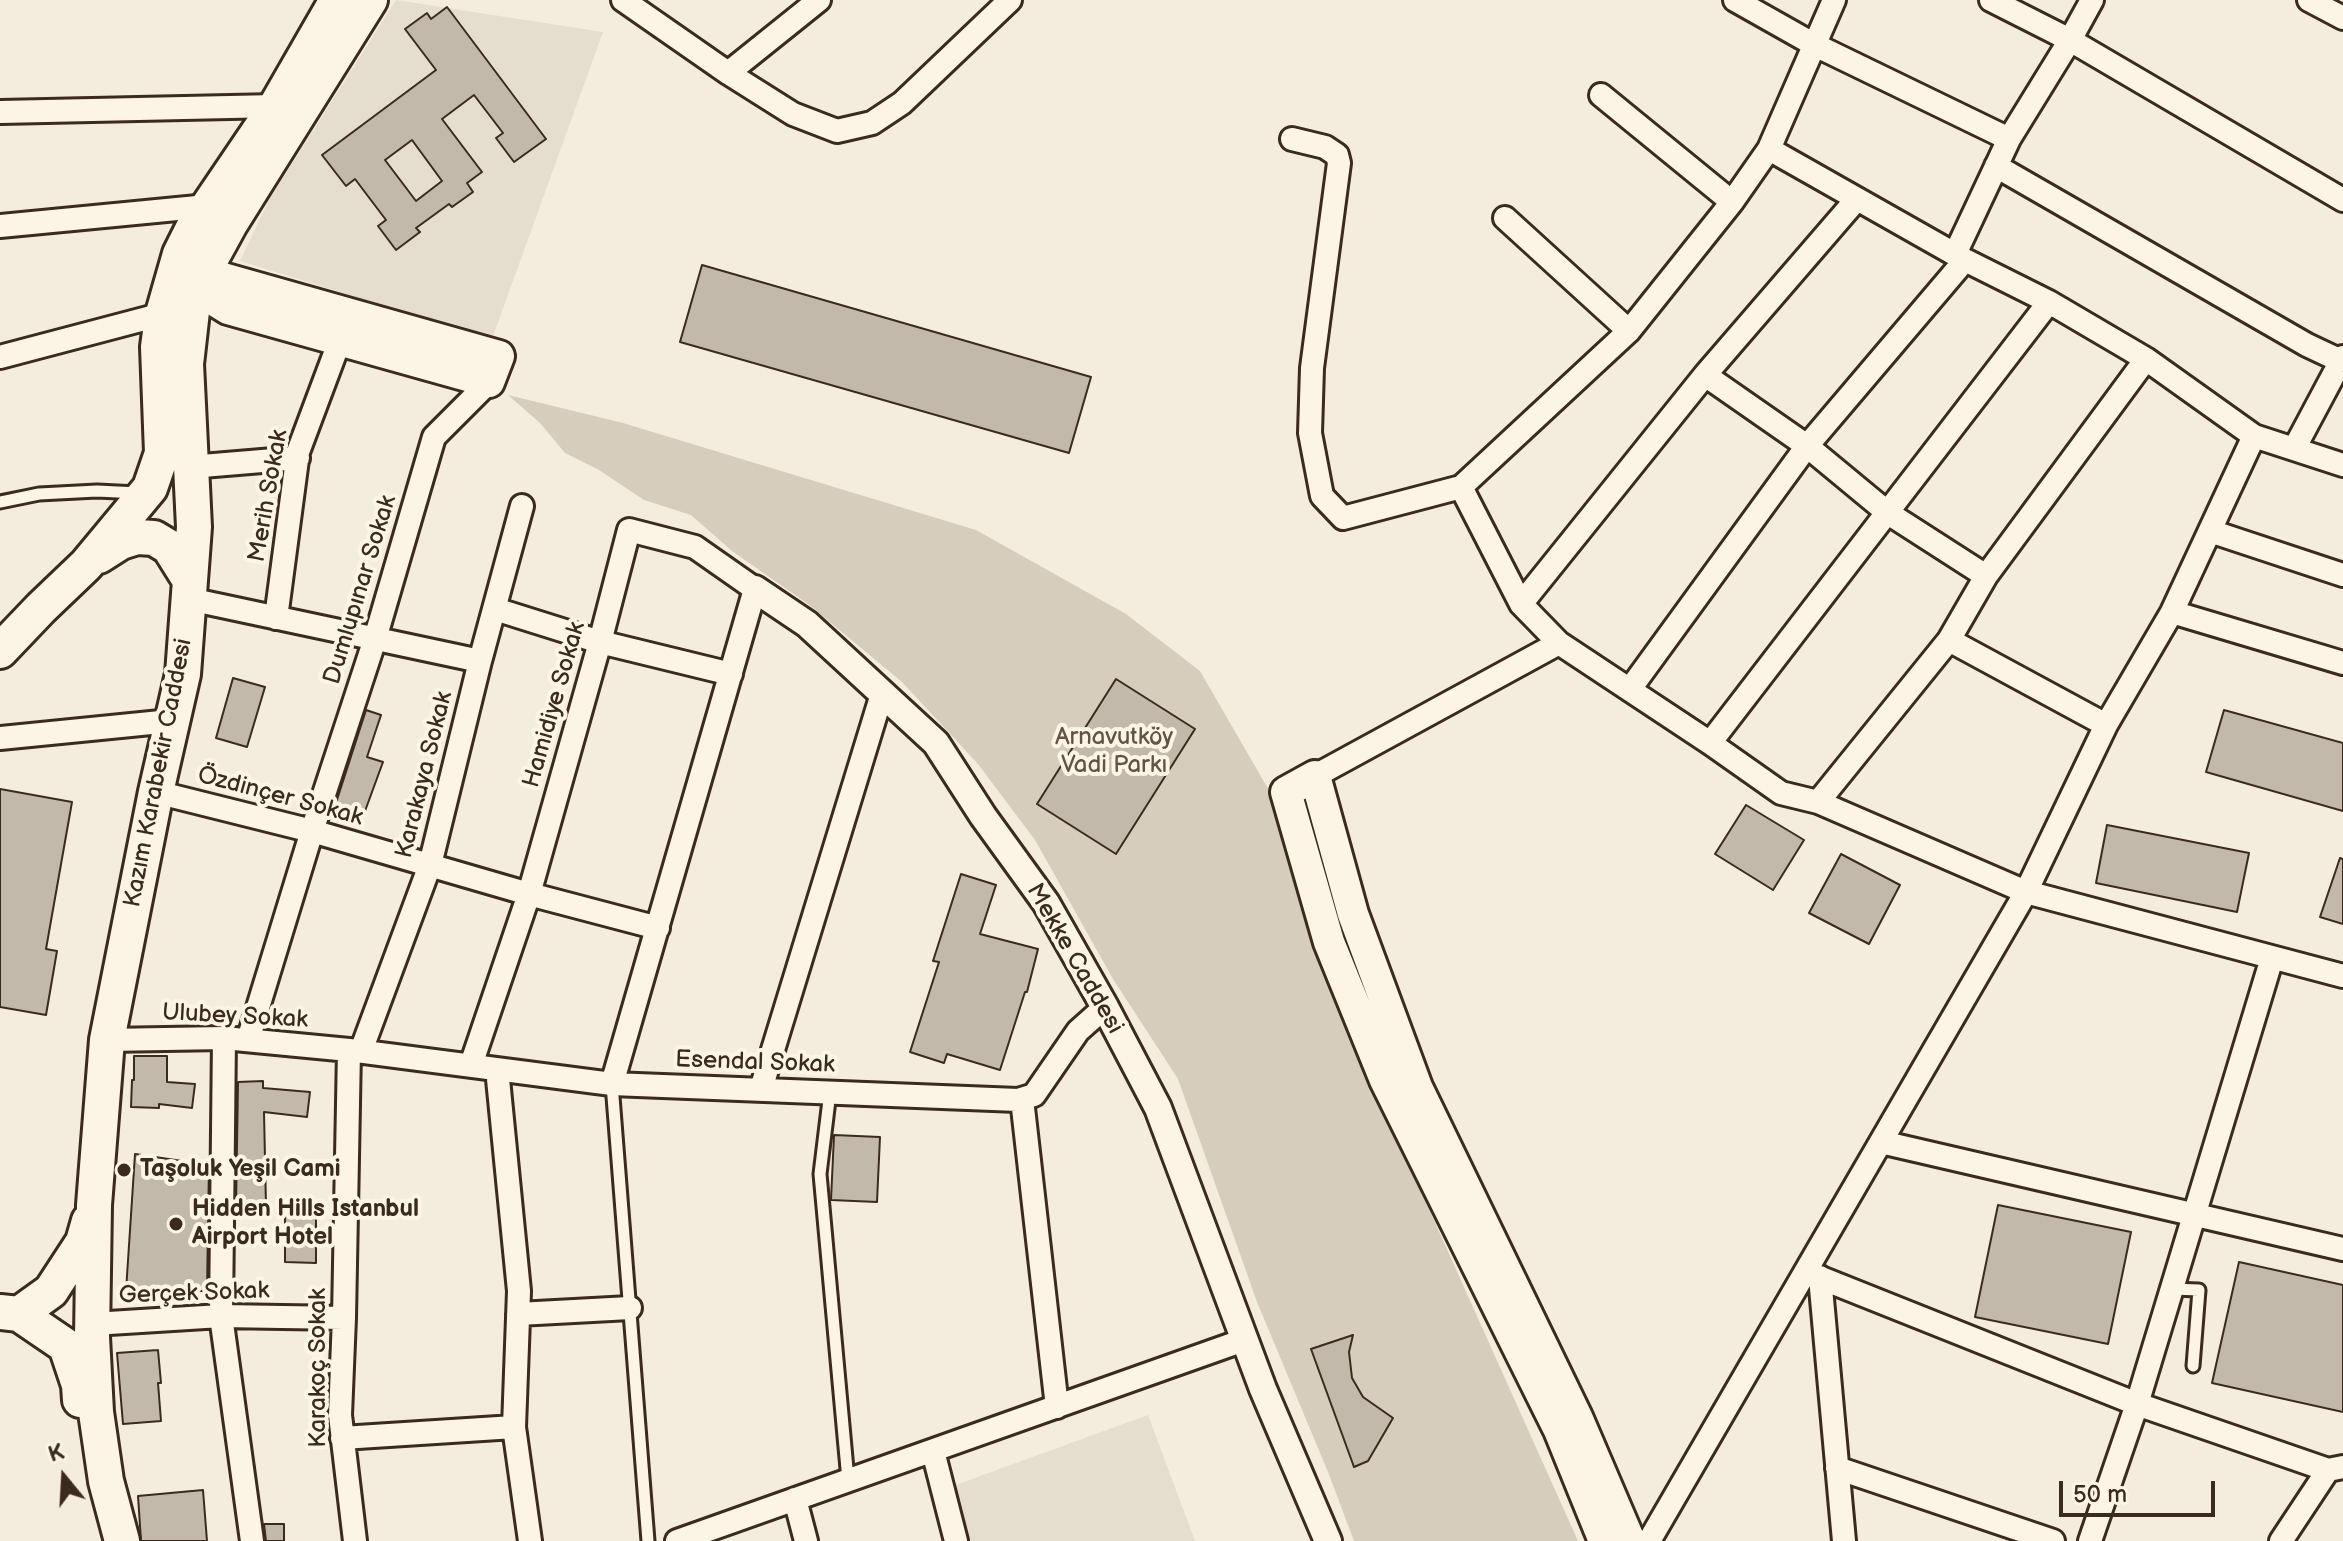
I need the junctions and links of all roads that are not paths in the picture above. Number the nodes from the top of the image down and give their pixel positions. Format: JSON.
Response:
{"nodes":[{"id":1,"x":337,"y":0,"type":"edge"},
{"id":2,"x":370,"y":0,"type":"edge"},
{"id":3,"x":623,"y":0,"type":"edge"},
{"id":4,"x":662,"y":0,"type":"edge"},
{"id":5,"x":819,"y":0,"type":"edge"},
{"id":6,"x":1010,"y":0,"type":"edge"},
{"id":7,"x":1735,"y":0,"type":"edge"},
{"id":8,"x":1834,"y":0,"type":"edge"},
{"id":9,"x":1991,"y":0,"type":"edge"},
{"id":10,"x":2092,"y":0,"type":"edge"},
{"id":11,"x":2309,"y":0,"type":"edge"},
{"id":12,"x":644,"y":15,"type":"junction"},
{"id":13,"x":2343,"y":18,"type":"edge"},
{"id":14,"x":2070,"y":40,"type":"junction"},
{"id":15,"x":1813,"y":44,"type":"junction"},
{"id":16,"x":728,"y":73,"type":"junction"},
{"id":17,"x":1601,"y":95,"type":"dead end"},
{"id":18,"x":276,"y":106,"type":"junction"},
{"id":19,"x":0,"y":112,"type":"edge"},
{"id":20,"x":1292,"y":139,"type":"dead end"},
{"id":21,"x":2009,"y":139,"type":"junction"},
{"id":22,"x":1769,"y":149,"type":"junction"},
{"id":23,"x":1996,"y":166,"type":"junction"},
{"id":24,"x":1856,"y":200,"type":"junction"},
{"id":25,"x":2343,"y":200,"type":"edge"},
{"id":26,"x":1732,"y":202,"type":"junction"},
{"id":27,"x":208,"y":206,"type":"junction"},
{"id":28,"x":1505,"y":218,"type":"dead end"},
{"id":29,"x":0,"y":226,"type":"edge"},
{"id":30,"x":1960,"y":257,"type":"junction"},
{"id":31,"x":194,"y":276,"type":"junction"},
{"id":32,"x":2049,"y":302,"type":"junction"},
{"id":33,"x":163,"y":314,"type":"junction"},
{"id":34,"x":1629,"y":331,"type":"junction"},
{"id":35,"x":340,"y":340,"type":"junction"},
{"id":36,"x":0,"y":357,"type":"edge"},
{"id":37,"x":2146,"y":359,"type":"junction"},
{"id":38,"x":2342,"y":359,"type":"edge"},
{"id":39,"x":494,"y":369,"type":"junction"},
{"id":40,"x":1705,"y":375,"type":"junction"},
{"id":41,"x":2254,"y":436,"type":"junction"},
{"id":42,"x":1807,"y":446,"type":"junction"},
{"id":43,"x":2294,"y":449,"type":"junction"},
{"id":44,"x":298,"y":458,"type":"junction"},
{"id":45,"x":2343,"y":465,"type":"edge"},
{"id":46,"x":190,"y":467,"type":"junction"},
{"id":47,"x":1461,"y":487,"type":"junction"},
{"id":48,"x":145,"y":494,"type":"junction"},
{"id":49,"x":0,"y":502,"type":"edge"},
{"id":50,"x":522,"y":506,"type":"dead end"},
{"id":51,"x":1888,"y":513,"type":"junction"},
{"id":52,"x":629,"y":530,"type":"joint"},
{"id":53,"x":2210,"y":531,"type":"junction"},
{"id":54,"x":86,"y":565,"type":"junction"},
{"id":55,"x":2343,"y":575,"type":"edge"},
{"id":56,"x":1986,"y":576,"type":"junction"},
{"id":57,"x":189,"y":589,"type":"junction"},
{"id":58,"x":755,"y":589,"type":"junction"},
{"id":59,"x":1521,"y":604,"type":"junction"},
{"id":60,"x":495,"y":609,"type":"junction"},
{"id":61,"x":2172,"y":612,"type":"junction"},
{"id":62,"x":276,"y":618,"type":"junction"},
{"id":63,"x":375,"y":639,"type":"junction"},
{"id":64,"x":1949,"y":640,"type":"junction"},
{"id":65,"x":600,"y":642,"type":"junction"},
{"id":66,"x":1559,"y":643,"type":"junction"},
{"id":67,"x":0,"y":651,"type":"edge"},
{"id":68,"x":480,"y":661,"type":"junction"},
{"id":69,"x":2343,"y":663,"type":"edge"},
{"id":70,"x":731,"y":674,"type":"junction"},
{"id":71,"x":1630,"y":689,"type":"junction"},
{"id":72,"x":882,"y":694,"type":"junction"},
{"id":73,"x":171,"y":721,"type":"junction"},
{"id":74,"x":2106,"y":725,"type":"junction"},
{"id":75,"x":0,"y":738,"type":"edge"},
{"id":76,"x":1710,"y":743,"type":"junction"},
{"id":77,"x":1315,"y":776,"type":"junction"},
{"id":78,"x":156,"y":792,"type":"junction"},
{"id":79,"x":1818,"y":802,"type":"junction"},
{"id":80,"x":312,"y":831,"type":"junction"},
{"id":81,"x":430,"y":865,"type":"junction"},
{"id":82,"x":2026,"y":892,"type":"junction"},
{"id":83,"x":529,"y":894,"type":"junction"},
{"id":84,"x":658,"y":928,"type":"junction"},
{"id":85,"x":2272,"y":958,"type":"junction"},
{"id":86,"x":2343,"y":976,"type":"edge"},
{"id":87,"x":1105,"y":1007,"type":"junction"},
{"id":88,"x":224,"y":1038,"type":"junction"},
{"id":89,"x":107,"y":1040,"type":"junction"},
{"id":90,"x":248,"y":1040,"type":"junction"},
{"id":91,"x":355,"y":1050,"type":"junction"},
{"id":92,"x":471,"y":1065,"type":"junction"},
{"id":93,"x":497,"y":1069,"type":"junction"},
{"id":94,"x":612,"y":1084,"type":"junction"},
{"id":95,"x":761,"y":1089,"type":"junction"},
{"id":96,"x":830,"y":1092,"type":"junction"},
{"id":97,"x":1022,"y":1099,"type":"junction"},
{"id":98,"x":1881,"y":1142,"type":"junction"},
{"id":99,"x":94,"y":1205,"type":"junction"},
{"id":100,"x":2194,"y":1214,"type":"junction"},
{"id":101,"x":2343,"y":1249,"type":"edge"},
{"id":102,"x":1813,"y":1274,"type":"junction"},
{"id":103,"x":2172,"y":1289,"type":"junction"},
{"id":104,"x":630,"y":1308,"type":"junction"},
{"id":105,"x":10,"y":1313,"type":"edge"},
{"id":106,"x":518,"y":1314,"type":"junction"},
{"id":107,"x":221,"y":1316,"type":"junction"},
{"id":108,"x":344,"y":1318,"type":"junction"},
{"id":109,"x":93,"y":1324,"type":"junction"},
{"id":110,"x":1244,"y":1340,"type":"junction"},
{"id":111,"x":2193,"y":1366,"type":"dead end"},
{"id":112,"x":2137,"y":1404,"type":"junction"},
{"id":113,"x":1057,"y":1407,"type":"junction"},
{"id":114,"x":514,"y":1427,"type":"junction"},
{"id":115,"x":342,"y":1438,"type":"junction"},
{"id":116,"x":933,"y":1451,"type":"junction"},
{"id":117,"x":1837,"y":1468,"type":"junction"},
{"id":118,"x":2336,"y":1469,"type":"edge"},
{"id":119,"x":848,"y":1480,"type":"junction"},
{"id":120,"x":795,"y":1499,"type":"junction"},
{"id":121,"x":99,"y":1541,"type":"edge"},
{"id":122,"x":122,"y":1541,"type":"edge"},
{"id":123,"x":252,"y":1541,"type":"edge"},
{"id":124,"x":355,"y":1541,"type":"edge"},
{"id":125,"x":530,"y":1541,"type":"edge"},
{"id":126,"x":648,"y":1541,"type":"edge"},
{"id":127,"x":677,"y":1541,"type":"edge"},
{"id":128,"x":806,"y":1541,"type":"edge"},
{"id":129,"x":956,"y":1541,"type":"edge"},
{"id":130,"x":1328,"y":1541,"type":"edge"},
{"id":131,"x":1604,"y":1541,"type":"edge"},
{"id":132,"x":1630,"y":1541,"type":"edge"},
{"id":133,"x":1649,"y":1541,"type":"edge"},
{"id":134,"x":1844,"y":1541,"type":"edge"},
{"id":135,"x":2053,"y":1541,"type":"edge"},
{"id":136,"x":2090,"y":1541,"type":"edge"},
{"id":137,"x":2281,"y":1541,"type":"edge"}],
"edges":[{"from":1,"to":18,"type":"main road","name":"Kazım Karabekir Caddesi"},
{"from":2,"to":31,"type":"main road","name":"Kazım Karabekir Caddesi"},
{"from":3,"to":12,"type":"street"},
{"from":4,"to":12,"type":"street"},
{"from":5,"to":16,"type":"street"},
{"from":6,"to":16,"type":"street"},
{"from":7,"to":15,"type":"street"},
{"from":8,"to":15,"type":"street"},
{"from":9,"to":14,"type":"street"},
{"from":10,"to":14,"type":"street"},
{"from":11,"to":13,"type":"street"},
{"from":12,"to":16,"type":"street"},
{"from":14,"to":21,"type":"street"},
{"from":14,"to":25,"type":"street"},
{"from":15,"to":21,"type":"street"},
{"from":15,"to":22,"type":"street"},
{"from":17,"to":26,"type":"street"},
{"from":18,"to":19,"type":"street"},
{"from":18,"to":27,"type":"main road","name":"Kazım Karabekir Caddesi"},
{"from":20,"to":47,"type":"street"},
{"from":21,"to":23,"type":"street"},
{"from":22,"to":24,"type":"street"},
{"from":22,"to":26,"type":"street"},
{"from":23,"to":30,"type":"street"},
{"from":23,"to":38,"type":"street"},
{"from":24,"to":30,"type":"street"},
{"from":24,"to":40,"type":"street"},
{"from":26,"to":34,"type":"street"},
{"from":27,"to":29,"type":"street"},
{"from":27,"to":31,"type":"main road","name":"Kazım Karabekir Caddesi"},
{"from":28,"to":34,"type":"street"},
{"from":30,"to":32,"type":"street"},
{"from":30,"to":42,"type":"street"},
{"from":31,"to":33,"type":"main road","name":"Kazım Karabekir Caddesi"},
{"from":31,"to":35,"type":"main road"},
{"from":31,"to":39,"type":"main road"},
{"from":31,"to":46,"type":"main road","name":"Kazım Karabekir Caddesi"},
{"from":32,"to":37,"type":"street"},
{"from":32,"to":51,"type":"street"},
{"from":33,"to":36,"type":"street"},
{"from":33,"to":48,"type":"main road","name":"Kazım Karabekir Caddesi"},
{"from":34,"to":47,"type":"street"},
{"from":35,"to":39,"type":"main road"},
{"from":35,"to":44,"type":"street","name":"Merih Sokak"},
{"from":37,"to":41,"type":"street"},
{"from":37,"to":56,"type":"street"},
{"from":38,"to":43,"type":"street"},
{"from":39,"to":63,"type":"street","name":"Dumlupınar Sokak"},
{"from":40,"to":42,"type":"street"},
{"from":40,"to":59,"type":"street"},
{"from":41,"to":43,"type":"street"},
{"from":41,"to":53,"type":"street"},
{"from":42,"to":51,"type":"street"},
{"from":42,"to":71,"type":"street"},
{"from":43,"to":45,"type":"street"},
{"from":44,"to":46,"type":"street"},
{"from":44,"to":62,"type":"street","name":"Merih Sokak"},
{"from":46,"to":57,"type":"main road","name":"Kazım Karabekir Caddesi"},
{"from":47,"to":59,"type":"street"},
{"from":48,"to":49,"type":"lane"},
{"from":48,"to":54,"type":"main road","name":"Kazım Karabekir Caddesi"},
{"from":50,"to":60,"type":"street","name":"Karakaya Sokak"},
{"from":51,"to":56,"type":"street"},
{"from":51,"to":76,"type":"street"},
{"from":52,"to":58,"type":"street","name":"Mekke Caddesi"},
{"from":52,"to":65,"type":"street","name":"Hamidiye Sokak"},
{"from":53,"to":55,"type":"street"},
{"from":53,"to":61,"type":"street"},
{"from":54,"to":57,"type":"main road"},
{"from":54,"to":67,"type":"main road"},
{"from":56,"to":64,"type":"street"},
{"from":57,"to":62,"type":"street"},
{"from":57,"to":73,"type":"main road","name":"Kazım Karabekir Caddesi"},
{"from":58,"to":70,"type":"street"},
{"from":58,"to":72,"type":"street","name":"Mekke Caddesi"},
{"from":59,"to":66,"type":"street"},
{"from":60,"to":65,"type":"street"},
{"from":60,"to":68,"type":"street","name":"Karakaya Sokak"},
{"from":61,"to":69,"type":"street"},
{"from":61,"to":74,"type":"street"},
{"from":62,"to":63,"type":"street"},
{"from":63,"to":68,"type":"street"},
{"from":63,"to":80,"type":"street","name":"Dumlupınar Sokak"},
{"from":64,"to":74,"type":"street"},
{"from":64,"to":79,"type":"street"},
{"from":65,"to":70,"type":"street"},
{"from":65,"to":83,"type":"street","name":"Hamidiye Sokak"},
{"from":66,"to":71,"type":"street"},
{"from":66,"to":77,"type":"street"},
{"from":68,"to":81,"type":"street","name":"Karakaya Sokak"},
{"from":70,"to":84,"type":"street"},
{"from":71,"to":76,"type":"street"},
{"from":72,"to":87,"type":"street","name":"Mekke Caddesi"},
{"from":72,"to":95,"type":"street"},
{"from":73,"to":75,"type":"street"},
{"from":73,"to":78,"type":"main road","name":"Kazım Karabekir Caddesi"},
{"from":74,"to":82,"type":"street"},
{"from":76,"to":79,"type":"street"},
{"from":77,"to":131,"type":"main road"},
{"from":77,"to":132,"type":"main road"},
{"from":78,"to":80,"type":"street","name":"Özdinçer Sokak"},
{"from":78,"to":89,"type":"main road","name":"Kazım Karabekir Caddesi"},
{"from":79,"to":82,"type":"street"},
{"from":80,"to":81,"type":"street","name":"Özdinçer Sokak"},
{"from":80,"to":90,"type":"street","name":"Dumlupınar Sokak"},
{"from":81,"to":83,"type":"street","name":"Özdinçer Sokak"},
{"from":81,"to":91,"type":"street","name":"Karakaya Sokak"},
{"from":82,"to":85,"type":"street"},
{"from":82,"to":98,"type":"street"},
{"from":83,"to":84,"type":"street","name":"Özdinçer Sokak"},
{"from":83,"to":92,"type":"street","name":"Hamidiye Sokak"},
{"from":84,"to":94,"type":"street"},
{"from":85,"to":86,"type":"street"},
{"from":85,"to":100,"type":"street"},
{"from":87,"to":97,"type":"street"},
{"from":87,"to":110,"type":"street","name":"Mekke Caddesi"},
{"from":88,"to":89,"type":"street","name":"Ulubey Sokak"},
{"from":88,"to":90,"type":"street","name":"Ulubey Sokak"},
{"from":88,"to":107,"type":"street"},
{"from":89,"to":99,"type":"main road","name":"Kazım Karabekir Caddesi"},
{"from":90,"to":91,"type":"street","name":"Ulubey Sokak"},
{"from":91,"to":92,"type":"street","name":"Esendal Sokak"},
{"from":91,"to":108,"type":"street","name":"Karakoç Sokak"},
{"from":92,"to":93,"type":"street","name":"Esendal Sokak"},
{"from":93,"to":94,"type":"street","name":"Esendal Sokak"},
{"from":93,"to":106,"type":"street"},
{"from":94,"to":95,"type":"street","name":"Esendal Sokak"},
{"from":94,"to":104,"type":"lane"},
{"from":95,"to":96,"type":"street","name":"Esendal Sokak"},
{"from":96,"to":97,"type":"street","name":"Esendal Sokak"},
{"from":96,"to":119,"type":"lane"},
{"from":97,"to":113,"type":"street"},
{"from":98,"to":100,"type":"street"},
{"from":98,"to":102,"type":"street"},
{"from":99,"to":105,"type":"main road"},
{"from":99,"to":109,"type":"main road","name":"Kazım Karabekir Caddesi"},
{"from":100,"to":101,"type":"street"},
{"from":100,"to":103,"type":"street"},
{"from":102,"to":112,"type":"street"},
{"from":102,"to":117,"type":"street"},
{"from":102,"to":133,"type":"street"},
{"from":103,"to":111,"type":"lane"},
{"from":103,"to":112,"type":"street"},
{"from":104,"to":106,"type":"street"},
{"from":104,"to":126,"type":"lane"},
{"from":105,"to":121,"type":"main road"},
{"from":106,"to":114,"type":"street"},
{"from":107,"to":108,"type":"street","name":"Gerçek Sokak"},
{"from":107,"to":109,"type":"street","name":"Gerçek Sokak"},
{"from":107,"to":123,"type":"street"},
{"from":108,"to":115,"type":"street","name":"Karakoç Sokak"},
{"from":109,"to":122,"type":"main road","name":"Kazım Karabekir Caddesi"},
{"from":110,"to":113,"type":"street"},
{"from":110,"to":130,"type":"street","name":"Mekke Caddesi"},
{"from":112,"to":118,"type":"street"},
{"from":112,"to":136,"type":"street"},
{"from":113,"to":116,"type":"street"},
{"from":114,"to":115,"type":"street"},
{"from":114,"to":125,"type":"street"},
{"from":115,"to":124,"type":"street","name":"Karakoç Sokak"},
{"from":116,"to":119,"type":"street"},
{"from":116,"to":129,"type":"street"},
{"from":117,"to":134,"type":"street"},
{"from":117,"to":135,"type":"street"},
{"from":118,"to":137,"type":"street"},
{"from":119,"to":120,"type":"street"},
{"from":120,"to":127,"type":"street"},
{"from":120,"to":128,"type":"street"}]}
